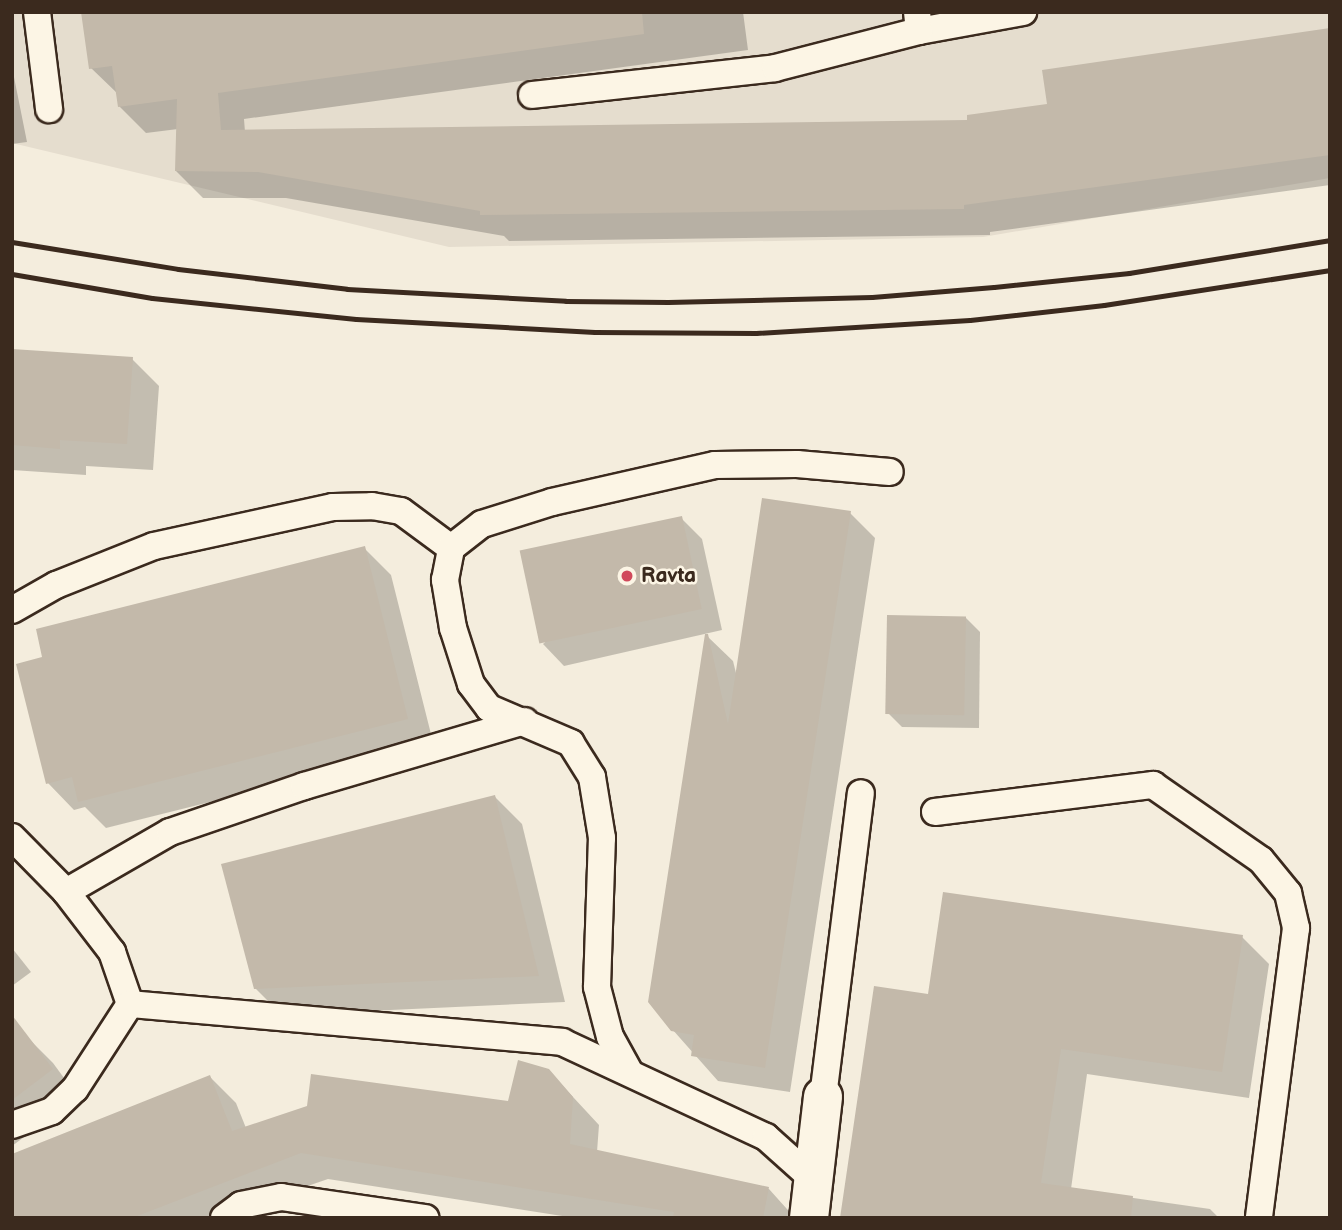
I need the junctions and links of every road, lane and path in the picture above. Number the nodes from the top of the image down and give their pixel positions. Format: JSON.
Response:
{"nodes":[{"id":1,"x":37,"y":12,"type":"edge"},
{"id":2,"x":1023,"y":12,"type":"edge"},
{"id":3,"x":918,"y":22,"type":"edge"},
{"id":4,"x":532,"y":95,"type":"dead end"},
{"id":5,"x":49,"y":109,"type":"dead end"},
{"id":6,"x":890,"y":472,"type":"dead end"},
{"id":7,"x":451,"y":548,"type":"junction"},
{"id":8,"x":12,"y":610,"type":"edge"},
{"id":9,"x":525,"y":722,"type":"junction"},
{"id":10,"x":861,"y":793,"type":"dead end"},
{"id":11,"x":935,"y":811,"type":"dead end"},
{"id":12,"x":12,"y":837,"type":"edge"},
{"id":13,"x":66,"y":892,"type":"junction"},
{"id":14,"x":130,"y":1004,"type":"junction"},
{"id":15,"x":629,"y":1071,"type":"junction"},
{"id":16,"x":823,"y":1097,"type":"joint"},
{"id":17,"x":12,"y":1125,"type":"edge"},
{"id":18,"x":814,"y":1180,"type":"junction"},
{"id":19,"x":224,"y":1218,"type":"edge"},
{"id":20,"x":425,"y":1218,"type":"edge"},
{"id":21,"x":809,"y":1218,"type":"edge"},
{"id":22,"x":1259,"y":1218,"type":"edge"}],
"edges":[{"from":1,"to":5,"type":"lane"},
{"from":2,"to":3,"type":"lane"},
{"from":3,"to":4,"type":"lane"},
{"from":6,"to":7,"type":"lane"},
{"from":7,"to":8,"type":"lane"},
{"from":7,"to":9,"type":"lane"},
{"from":9,"to":13,"type":"lane"},
{"from":9,"to":15,"type":"lane"},
{"from":10,"to":16,"type":"lane"},
{"from":11,"to":22,"type":"lane"},
{"from":12,"to":13,"type":"lane"},
{"from":13,"to":14,"type":"lane"},
{"from":14,"to":15,"type":"lane"},
{"from":14,"to":17,"type":"lane"},
{"from":15,"to":18,"type":"lane"},
{"from":16,"to":18,"type":"street"},
{"from":18,"to":21,"type":"street"},
{"from":19,"to":20,"type":"lane"}]}
